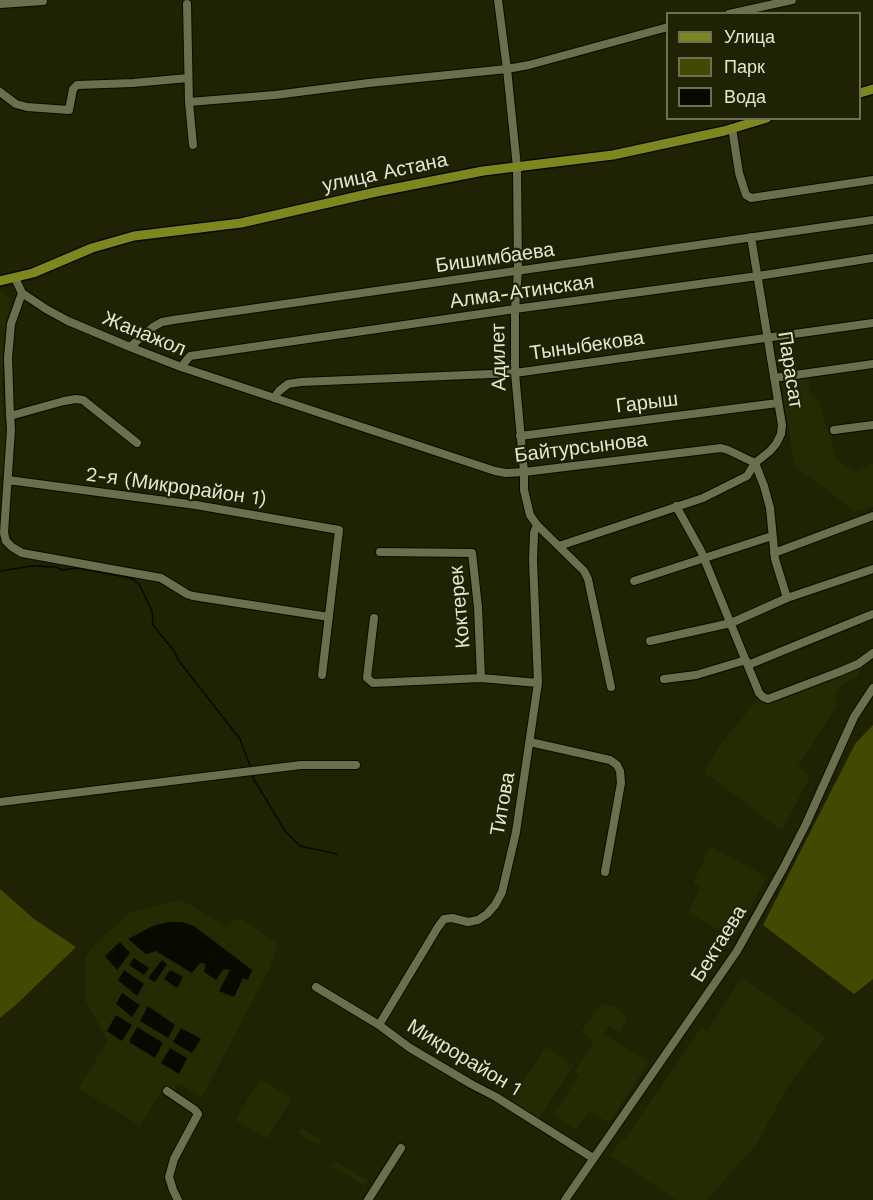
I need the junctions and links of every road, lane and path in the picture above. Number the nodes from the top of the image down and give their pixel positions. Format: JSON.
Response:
{"nodes":[{"id":1,"x":498,"y":0,"type":"edge"},
{"id":2,"x":792,"y":0,"type":"edge"},
{"id":3,"x":43,"y":1,"type":"edge"},
{"id":4,"x":0,"y":4,"type":"edge"},
{"id":5,"x":187,"y":4,"type":"dead end"},
{"id":6,"x":738,"y":12,"type":"edge"},
{"id":7,"x":666,"y":28,"type":"edge"},
{"id":8,"x":507,"y":69,"type":"junction"},
{"id":9,"x":188,"y":78,"type":"junction"},
{"id":10,"x":0,"y":93,"type":"edge"},
{"id":11,"x":189,"y":102,"type":"junction"},
{"id":12,"x":761,"y":120,"type":"edge"},
{"id":13,"x":732,"y":129,"type":"junction"},
{"id":14,"x":193,"y":146,"type":"dead end"},
{"id":15,"x":517,"y":166,"type":"junction"},
{"id":16,"x":873,"y":180,"type":"edge"},
{"id":17,"x":873,"y":220,"type":"edge"},
{"id":18,"x":751,"y":237,"type":"junction"},
{"id":19,"x":873,"y":258,"type":"edge"},
{"id":20,"x":518,"y":272,"type":"junction"},
{"id":21,"x":758,"y":276,"type":"junction"},
{"id":22,"x":15,"y":278,"type":"junction"},
{"id":23,"x":0,"y":280,"type":"edge"},
{"id":24,"x":22,"y":293,"type":"junction"},
{"id":25,"x":515,"y":309,"type":"junction"},
{"id":26,"x":873,"y":323,"type":"edge"},
{"id":27,"x":768,"y":337,"type":"junction"},
{"id":28,"x":130,"y":347,"type":"junction"},
{"id":29,"x":873,"y":363,"type":"edge"},
{"id":30,"x":181,"y":367,"type":"junction"},
{"id":31,"x":515,"y":373,"type":"junction"},
{"id":32,"x":774,"y":378,"type":"junction"},
{"id":33,"x":274,"y":398,"type":"junction"},
{"id":34,"x":778,"y":403,"type":"junction"},
{"id":35,"x":10,"y":416,"type":"junction"},
{"id":36,"x":873,"y":424,"type":"edge"},
{"id":37,"x":834,"y":430,"type":"dead end"},
{"id":38,"x":520,"y":436,"type":"junction"},
{"id":39,"x":137,"y":443,"type":"dead end"},
{"id":40,"x":755,"y":463,"type":"junction"},
{"id":41,"x":524,"y":471,"type":"junction"},
{"id":42,"x":8,"y":480,"type":"junction"},
{"id":43,"x":676,"y":506,"type":"junction"},
{"id":44,"x":873,"y":516,"type":"edge"},
{"id":45,"x":2,"y":519,"type":"edge"},
{"id":46,"x":537,"y":525,"type":"junction"},
{"id":47,"x":772,"y":536,"type":"junction"},
{"id":48,"x":559,"y":546,"type":"junction"},
{"id":49,"x":380,"y":552,"type":"dead end"},
{"id":50,"x":774,"y":553,"type":"junction"},
{"id":51,"x":704,"y":559,"type":"junction"},
{"id":52,"x":873,"y":569,"type":"edge"},
{"id":53,"x":634,"y":581,"type":"dead end"},
{"id":54,"x":787,"y":598,"type":"junction"},
{"id":55,"x":873,"y":614,"type":"edge"},
{"id":56,"x":329,"y":617,"type":"junction"},
{"id":57,"x":374,"y":618,"type":"dead end"},
{"id":58,"x":730,"y":623,"type":"junction"},
{"id":59,"x":650,"y":641,"type":"dead end"},
{"id":60,"x":873,"y":653,"type":"edge"},
{"id":61,"x":747,"y":663,"type":"junction"},
{"id":62,"x":322,"y":675,"type":"dead end"},
{"id":63,"x":481,"y":678,"type":"junction"},
{"id":64,"x":664,"y":679,"type":"dead end"},
{"id":65,"x":538,"y":683,"type":"junction"},
{"id":66,"x":611,"y":687,"type":"dead end"},
{"id":67,"x":873,"y":688,"type":"edge"},
{"id":68,"x":530,"y":742,"type":"junction"},
{"id":69,"x":356,"y":765,"type":"dead end"},
{"id":70,"x":0,"y":802,"type":"edge"},
{"id":71,"x":605,"y":872,"type":"dead end"},
{"id":72,"x":316,"y":987,"type":"dead end"},
{"id":73,"x":379,"y":1025,"type":"junction"},
{"id":74,"x":167,"y":1092,"type":"dead end"},
{"id":75,"x":401,"y":1148,"type":"dead end"},
{"id":76,"x":593,"y":1158,"type":"junction"},
{"id":77,"x":178,"y":1200,"type":"edge"},
{"id":78,"x":368,"y":1200,"type":"edge"},
{"id":79,"x":565,"y":1200,"type":"edge"}],
"edges":[{"from":1,"to":8,"type":"street","name":"Адилет"},
{"from":2,"to":6,"type":"street"},
{"from":3,"to":4,"type":"street"},
{"from":5,"to":9,"type":"street"},
{"from":7,"to":8,"type":"street"},
{"from":8,"to":11,"type":"street"},
{"from":8,"to":15,"type":"street","name":"Адилет"},
{"from":9,"to":10,"type":"street"},
{"from":9,"to":11,"type":"street"},
{"from":11,"to":14,"type":"street"},
{"from":12,"to":13,"type":"main road","name":"улица Астана"},
{"from":13,"to":15,"type":"main road","name":"улица Астана"},
{"from":13,"to":16,"type":"street"},
{"from":15,"to":20,"type":"street","name":"Адилет"},
{"from":15,"to":22,"type":"main road","name":"улица Астана"},
{"from":17,"to":18,"type":"street","name":"Бишимбаева"},
{"from":18,"to":20,"type":"street","name":"Бишимбаева"},
{"from":18,"to":21,"type":"street","name":"Парасат"},
{"from":19,"to":21,"type":"street","name":"Алма-Атинская"},
{"from":20,"to":25,"type":"street","name":"Адилет"},
{"from":20,"to":28,"type":"street","name":"Бишимбаева"},
{"from":21,"to":25,"type":"street","name":"Алма-Атинская"},
{"from":21,"to":27,"type":"street","name":"Парасат"},
{"from":22,"to":23,"type":"main road","name":"улица Астана"},
{"from":22,"to":24,"type":"street"},
{"from":24,"to":28,"type":"street","name":"Жанажол"},
{"from":24,"to":35,"type":"street"},
{"from":25,"to":30,"type":"street","name":"Алма-Атинская"},
{"from":25,"to":31,"type":"street","name":"Адилет"},
{"from":26,"to":27,"type":"street","name":"Тыныбекова"},
{"from":27,"to":31,"type":"street","name":"Тыныбекова"},
{"from":27,"to":32,"type":"street","name":"Парасат"},
{"from":28,"to":30,"type":"street","name":"Жанажол"},
{"from":29,"to":32,"type":"street"},
{"from":30,"to":33,"type":"street","name":"Жанажол"},
{"from":31,"to":33,"type":"street","name":"Тыныбекова"},
{"from":31,"to":38,"type":"street","name":"Адилет"},
{"from":32,"to":34,"type":"street","name":"Парасат"},
{"from":33,"to":41,"type":"street","name":"Байтурсынова"},
{"from":34,"to":38,"type":"street","name":"Гарыш"},
{"from":34,"to":40,"type":"street","name":"Парасат"},
{"from":35,"to":39,"type":"street"},
{"from":35,"to":42,"type":"street"},
{"from":36,"to":37,"type":"street"},
{"from":38,"to":41,"type":"street","name":"Адилет"},
{"from":40,"to":41,"type":"street","name":"Байтурсынова"},
{"from":40,"to":43,"type":"street","name":"Парасат"},
{"from":40,"to":47,"type":"street"},
{"from":41,"to":46,"type":"street","name":"Адилет"},
{"from":42,"to":45,"type":"street"},
{"from":42,"to":56,"type":"street","name":"2-я (Микрорайон 1)"},
{"from":43,"to":48,"type":"street","name":"Парасат"},
{"from":43,"to":51,"type":"street"},
{"from":44,"to":50,"type":"street"},
{"from":45,"to":56,"type":"street"},
{"from":46,"to":48,"type":"street","name":"Адилет"},
{"from":46,"to":65,"type":"street","name":"Титова"},
{"from":47,"to":50,"type":"street"},
{"from":47,"to":51,"type":"street"},
{"from":48,"to":66,"type":"street","name":"Адилет"},
{"from":49,"to":63,"type":"street","name":"Коктерек"},
{"from":50,"to":54,"type":"street"},
{"from":51,"to":53,"type":"street"},
{"from":51,"to":58,"type":"street"},
{"from":52,"to":54,"type":"street"},
{"from":54,"to":58,"type":"street"},
{"from":55,"to":61,"type":"street"},
{"from":56,"to":62,"type":"street"},
{"from":57,"to":63,"type":"street"},
{"from":58,"to":59,"type":"street"},
{"from":58,"to":61,"type":"street"},
{"from":60,"to":61,"type":"street"},
{"from":61,"to":64,"type":"street"},
{"from":63,"to":65,"type":"street"},
{"from":65,"to":68,"type":"street","name":"Титова"},
{"from":67,"to":76,"type":"street","name":"Бектаева"},
{"from":68,"to":71,"type":"street"},
{"from":68,"to":73,"type":"street","name":"Титова"},
{"from":69,"to":70,"type":"street"},
{"from":72,"to":73,"type":"street","name":"Микрорайон 1"},
{"from":73,"to":76,"type":"street","name":"Микрорайон 1"},
{"from":74,"to":77,"type":"street"},
{"from":75,"to":78,"type":"street"},
{"from":76,"to":79,"type":"street","name":"Бектаева"}]}
